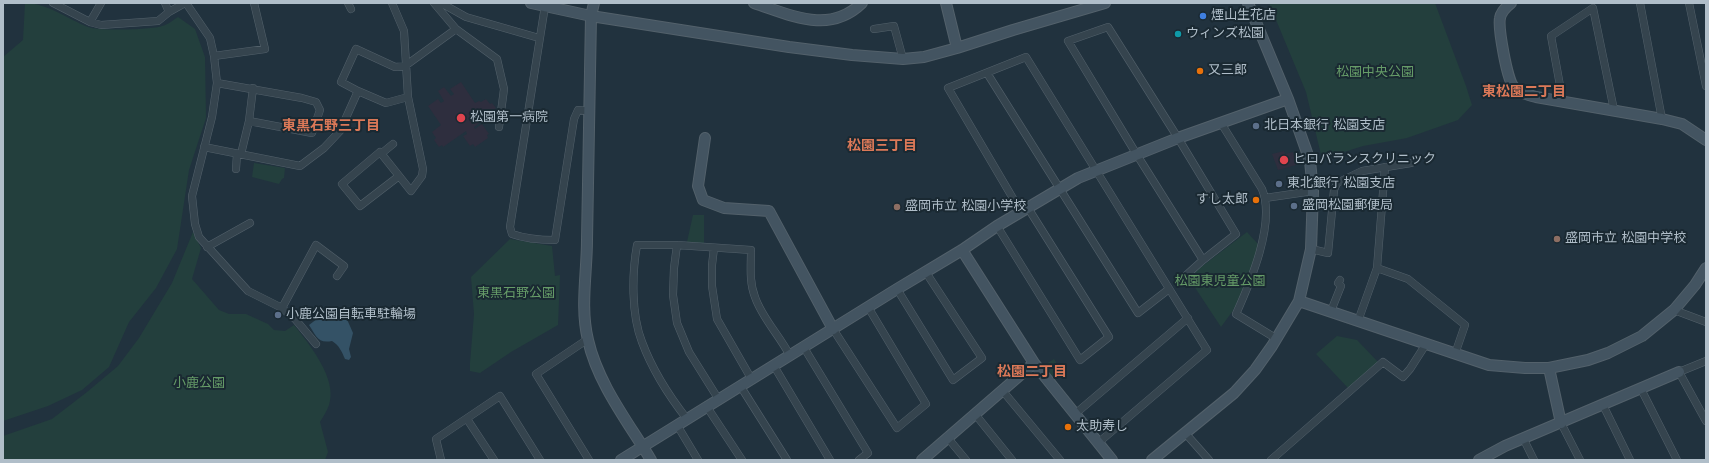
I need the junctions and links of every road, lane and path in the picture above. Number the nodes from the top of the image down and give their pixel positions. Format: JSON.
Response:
{"nodes":[{"id":1,"x":53,"y":3,"type":"edge"},
{"id":2,"x":101,"y":3,"type":"edge"},
{"id":3,"x":165,"y":3,"type":"edge"},
{"id":4,"x":186,"y":3,"type":"edge"},
{"id":5,"x":254,"y":3,"type":"edge"},
{"id":6,"x":392,"y":3,"type":"edge"},
{"id":7,"x":434,"y":3,"type":"edge"},
{"id":8,"x":441,"y":3,"type":"edge"},
{"id":9,"x":532,"y":3,"type":"edge"},
{"id":10,"x":594,"y":3,"type":"edge"},
{"id":11,"x":754,"y":3,"type":"edge"},
{"id":12,"x":862,"y":3,"type":"edge"},
{"id":13,"x":946,"y":3,"type":"edge"},
{"id":14,"x":1105,"y":3,"type":"edge"},
{"id":15,"x":1248,"y":3,"type":"edge"},
{"id":16,"x":1511,"y":3,"type":"edge"},
{"id":17,"x":1640,"y":3,"type":"edge"},
{"id":18,"x":1689,"y":3,"type":"edge"},
{"id":19,"x":545,"y":6,"type":"junction"},
{"id":20,"x":169,"y":12,"type":"junction"},
{"id":21,"x":591,"y":16,"type":"junction"},
{"id":22,"x":90,"y":22,"type":"junction"},
{"id":23,"x":456,"y":29,"type":"junction"},
{"id":24,"x":874,"y":29,"type":"dead end"},
{"id":25,"x":539,"y":38,"type":"junction"},
{"id":26,"x":957,"y":48,"type":"junction"},
{"id":27,"x":214,"y":56,"type":"junction"},
{"id":28,"x":903,"y":59,"type":"junction"},
{"id":29,"x":405,"y":66,"type":"junction"},
{"id":30,"x":987,"y":73,"type":"junction"},
{"id":31,"x":217,"y":83,"type":"junction"},
{"id":32,"x":1706,"y":86,"type":"edge"},
{"id":33,"x":253,"y":88,"type":"junction"},
{"id":34,"x":358,"y":92,"type":"junction"},
{"id":35,"x":408,"y":97,"type":"junction"},
{"id":36,"x":1288,"y":99,"type":"junction"},
{"id":37,"x":1563,"y":102,"type":"junction"},
{"id":38,"x":1614,"y":110,"type":"junction"},
{"id":39,"x":589,"y":111,"type":"junction"},
{"id":40,"x":1662,"y":119,"type":"junction"},
{"id":41,"x":249,"y":121,"type":"junction"},
{"id":42,"x":1221,"y":123,"type":"junction"},
{"id":43,"x":499,"y":127,"type":"dead end"},
{"id":44,"x":1705,"y":135,"type":"edge"},
{"id":45,"x":705,"y":138,"type":"dead end"},
{"id":46,"x":1178,"y":138,"type":"junction"},
{"id":47,"x":393,"y":144,"type":"dead end"},
{"id":48,"x":204,"y":147,"type":"junction"},
{"id":49,"x":382,"y":153,"type":"junction"},
{"id":50,"x":239,"y":154,"type":"junction"},
{"id":51,"x":1136,"y":155,"type":"junction"},
{"id":52,"x":1411,"y":163,"type":"dead end"},
{"id":53,"x":1385,"y":167,"type":"junction"},
{"id":54,"x":236,"y":169,"type":"dead end"},
{"id":55,"x":1096,"y":171,"type":"junction"},
{"id":56,"x":399,"y":176,"type":"junction"},
{"id":57,"x":1059,"y":189,"type":"junction"},
{"id":58,"x":1313,"y":191,"type":"junction"},
{"id":59,"x":1265,"y":198,"type":"junction"},
{"id":60,"x":1024,"y":210,"type":"junction"},
{"id":61,"x":250,"y":223,"type":"dead end"},
{"id":62,"x":997,"y":226,"type":"junction"},
{"id":63,"x":677,"y":245,"type":"junction"},
{"id":64,"x":207,"y":247,"type":"junction"},
{"id":65,"x":714,"y":248,"type":"junction"},
{"id":66,"x":1311,"y":249,"type":"junction"},
{"id":67,"x":962,"y":250,"type":"junction"},
{"id":68,"x":1203,"y":260,"type":"junction"},
{"id":69,"x":1376,"y":268,"type":"junction"},
{"id":70,"x":926,"y":271,"type":"junction"},
{"id":71,"x":1704,"y":274,"type":"edge"},
{"id":72,"x":337,"y":276,"type":"dead end"},
{"id":73,"x":1183,"y":278,"type":"dead end"},
{"id":74,"x":1340,"y":280,"type":"dead end"},
{"id":75,"x":897,"y":289,"type":"junction"},
{"id":76,"x":1169,"y":289,"type":"junction"},
{"id":77,"x":1299,"y":301,"type":"junction"},
{"id":78,"x":868,"y":307,"type":"junction"},
{"id":79,"x":282,"y":308,"type":"junction"},
{"id":80,"x":1674,"y":310,"type":"junction"},
{"id":81,"x":1331,"y":311,"type":"junction"},
{"id":82,"x":1188,"y":318,"type":"junction"},
{"id":83,"x":1358,"y":321,"type":"junction"},
{"id":84,"x":1706,"y":322,"type":"edge"},
{"id":85,"x":833,"y":328,"type":"junction"},
{"id":86,"x":1277,"y":339,"type":"junction"},
{"id":87,"x":588,"y":340,"type":"junction"},
{"id":88,"x":316,"y":344,"type":"dead end"},
{"id":89,"x":1426,"y":344,"type":"junction"},
{"id":90,"x":803,"y":346,"type":"junction"},
{"id":91,"x":1454,"y":354,"type":"junction"},
{"id":92,"x":790,"y":356,"type":"junction"},
{"id":93,"x":1706,"y":361,"type":"edge"},
{"id":94,"x":1034,"y":363,"type":"junction"},
{"id":95,"x":774,"y":366,"type":"junction"},
{"id":96,"x":1549,"y":368,"type":"junction"},
{"id":97,"x":1679,"y":372,"type":"junction"},
{"id":98,"x":752,"y":380,"type":"junction"},
{"id":99,"x":741,"y":387,"type":"junction"},
{"id":100,"x":1641,"y":389,"type":"junction"},
{"id":101,"x":1002,"y":390,"type":"junction"},
{"id":102,"x":719,"y":400,"type":"junction"},
{"id":103,"x":1603,"y":405,"type":"junction"},
{"id":104,"x":707,"y":407,"type":"junction"},
{"id":105,"x":975,"y":414,"type":"junction"},
{"id":106,"x":1075,"y":414,"type":"junction"},
{"id":107,"x":467,"y":419,"type":"junction"},
{"id":108,"x":687,"y":419,"type":"junction"},
{"id":109,"x":1706,"y":421,"type":"edge"},
{"id":110,"x":1561,"y":423,"type":"junction"},
{"id":111,"x":677,"y":425,"type":"junction"},
{"id":112,"x":1186,"y":434,"type":"junction"},
{"id":113,"x":948,"y":437,"type":"junction"},
{"id":114,"x":1523,"y":438,"type":"junction"},
{"id":115,"x":1098,"y":443,"type":"junction"},
{"id":116,"x":642,"y":446,"type":"junction"},
{"id":117,"x":1482,"y":459,"type":"edge"},
{"id":118,"x":441,"y":460,"type":"edge"},
{"id":119,"x":494,"y":460,"type":"edge"},
{"id":120,"x":540,"y":460,"type":"edge"},
{"id":121,"x":589,"y":460,"type":"edge"},
{"id":122,"x":621,"y":460,"type":"edge"},
{"id":123,"x":651,"y":460,"type":"edge"},
{"id":124,"x":698,"y":460,"type":"edge"},
{"id":125,"x":742,"y":460,"type":"edge"},
{"id":126,"x":787,"y":460,"type":"edge"},
{"id":127,"x":830,"y":460,"type":"edge"},
{"id":128,"x":859,"y":460,"type":"edge"},
{"id":129,"x":922,"y":460,"type":"edge"},
{"id":130,"x":966,"y":460,"type":"edge"},
{"id":131,"x":1012,"y":460,"type":"edge"},
{"id":132,"x":1060,"y":460,"type":"edge"},
{"id":133,"x":1112,"y":460,"type":"edge"},
{"id":134,"x":1152,"y":460,"type":"edge"},
{"id":135,"x":1209,"y":460,"type":"edge"},
{"id":136,"x":1271,"y":460,"type":"edge"},
{"id":137,"x":1534,"y":460,"type":"edge"},
{"id":138,"x":1580,"y":460,"type":"edge"},
{"id":139,"x":1630,"y":460,"type":"edge"},
{"id":140,"x":1677,"y":460,"type":"edge"}],
"edges":[{"from":1,"to":22,"type":"street"},
{"from":2,"to":22,"type":"street"},
{"from":3,"to":20,"type":"street"},
{"from":4,"to":20,"type":"street"},
{"from":4,"to":27,"type":"street"},
{"from":5,"to":27,"type":"street"},
{"from":6,"to":29,"type":"street"},
{"from":7,"to":23,"type":"street"},
{"from":8,"to":25,"type":"street"},
{"from":9,"to":19,"type":"street"},
{"from":10,"to":21,"type":"street"},
{"from":11,"to":12,"type":"street"},
{"from":13,"to":26,"type":"street"},
{"from":14,"to":26,"type":"street"},
{"from":15,"to":36,"type":"street"},
{"from":16,"to":37,"type":"street"},
{"from":17,"to":40,"type":"street"},
{"from":18,"to":32,"type":"street"},
{"from":19,"to":21,"type":"street"},
{"from":19,"to":25,"type":"street"},
{"from":20,"to":22,"type":"street"},
{"from":21,"to":28,"type":"street"},
{"from":21,"to":39,"type":"street"},
{"from":23,"to":29,"type":"street"},
{"from":23,"to":43,"type":"street"},
{"from":24,"to":28,"type":"street"},
{"from":25,"to":39,"type":"street"},
{"from":26,"to":28,"type":"street"},
{"from":27,"to":31,"type":"street"},
{"from":29,"to":34,"type":"street"},
{"from":29,"to":35,"type":"street"},
{"from":30,"to":55,"type":"street"},
{"from":30,"to":57,"type":"street"},
{"from":30,"to":60,"type":"street"},
{"from":31,"to":33,"type":"street"},
{"from":31,"to":48,"type":"street"},
{"from":33,"to":41,"type":"street"},
{"from":33,"to":41,"type":"street"},
{"from":34,"to":35,"type":"street"},
{"from":34,"to":50,"type":"street"},
{"from":35,"to":56,"type":"street"},
{"from":36,"to":42,"type":"street"},
{"from":36,"to":58,"type":"street"},
{"from":37,"to":38,"type":"street"},
{"from":37,"to":38,"type":"street"},
{"from":38,"to":40,"type":"street"},
{"from":39,"to":87,"type":"street"},
{"from":40,"to":44,"type":"street"},
{"from":41,"to":50,"type":"street"},
{"from":42,"to":46,"type":"street"},
{"from":42,"to":59,"type":"street"},
{"from":45,"to":85,"type":"street"},
{"from":46,"to":51,"type":"street"},
{"from":46,"to":51,"type":"street"},
{"from":46,"to":68,"type":"street"},
{"from":47,"to":49,"type":"street"},
{"from":48,"to":50,"type":"street"},
{"from":48,"to":64,"type":"street"},
{"from":49,"to":56,"type":"street"},
{"from":49,"to":56,"type":"street"},
{"from":50,"to":54,"type":"street"},
{"from":51,"to":55,"type":"street"},
{"from":51,"to":68,"type":"street"},
{"from":52,"to":53,"type":"street"},
{"from":53,"to":66,"type":"street"},
{"from":53,"to":69,"type":"street"},
{"from":55,"to":57,"type":"street"},
{"from":55,"to":76,"type":"street"},
{"from":57,"to":60,"type":"street"},
{"from":57,"to":76,"type":"street"},
{"from":58,"to":59,"type":"street"},
{"from":58,"to":66,"type":"street"},
{"from":59,"to":86,"type":"street"},
{"from":60,"to":62,"type":"street"},
{"from":60,"to":62,"type":"street"},
{"from":61,"to":64,"type":"street"},
{"from":62,"to":67,"type":"street"},
{"from":63,"to":65,"type":"street"},
{"from":63,"to":102,"type":"street"},
{"from":63,"to":108,"type":"street"},
{"from":64,"to":79,"type":"street"},
{"from":65,"to":92,"type":"street"},
{"from":65,"to":98,"type":"street"},
{"from":66,"to":77,"type":"street"},
{"from":67,"to":70,"type":"street"},
{"from":67,"to":94,"type":"street"},
{"from":68,"to":73,"type":"street"},
{"from":69,"to":83,"type":"street"},
{"from":69,"to":91,"type":"street"},
{"from":70,"to":75,"type":"street"},
{"from":70,"to":75,"type":"street"},
{"from":71,"to":80,"type":"street"},
{"from":72,"to":79,"type":"street"},
{"from":74,"to":81,"type":"street"},
{"from":75,"to":78,"type":"street"},
{"from":76,"to":82,"type":"street"},
{"from":77,"to":81,"type":"street"},
{"from":77,"to":86,"type":"street"},
{"from":78,"to":85,"type":"street"},
{"from":78,"to":85,"type":"street"},
{"from":79,"to":88,"type":"street"},
{"from":80,"to":84,"type":"street"},
{"from":80,"to":96,"type":"street"},
{"from":81,"to":83,"type":"street"},
{"from":82,"to":106,"type":"street"},
{"from":82,"to":115,"type":"street"},
{"from":83,"to":89,"type":"street"},
{"from":85,"to":90,"type":"street"},
{"from":86,"to":112,"type":"street"},
{"from":87,"to":116,"type":"street"},
{"from":87,"to":121,"type":"street"},
{"from":89,"to":91,"type":"street"},
{"from":89,"to":136,"type":"street"},
{"from":90,"to":92,"type":"street"},
{"from":90,"to":128,"type":"street"},
{"from":91,"to":96,"type":"street"},
{"from":92,"to":95,"type":"street"},
{"from":93,"to":97,"type":"street"},
{"from":94,"to":101,"type":"street"},
{"from":94,"to":106,"type":"street"},
{"from":95,"to":98,"type":"street"},
{"from":95,"to":127,"type":"street"},
{"from":96,"to":110,"type":"street"},
{"from":97,"to":100,"type":"street"},
{"from":97,"to":109,"type":"street"},
{"from":98,"to":99,"type":"street"},
{"from":99,"to":102,"type":"street"},
{"from":99,"to":126,"type":"street"},
{"from":100,"to":103,"type":"street"},
{"from":100,"to":140,"type":"street"},
{"from":101,"to":105,"type":"street"},
{"from":101,"to":132,"type":"street"},
{"from":102,"to":104,"type":"street"},
{"from":103,"to":110,"type":"street"},
{"from":103,"to":139,"type":"street"},
{"from":104,"to":108,"type":"street"},
{"from":104,"to":125,"type":"street"},
{"from":105,"to":113,"type":"street"},
{"from":105,"to":131,"type":"street"},
{"from":106,"to":115,"type":"street"},
{"from":107,"to":118,"type":"street"},
{"from":107,"to":119,"type":"street"},
{"from":107,"to":120,"type":"street"},
{"from":108,"to":111,"type":"street"},
{"from":110,"to":114,"type":"street"},
{"from":110,"to":138,"type":"street"},
{"from":111,"to":116,"type":"street"},
{"from":111,"to":124,"type":"street"},
{"from":112,"to":134,"type":"street"},
{"from":112,"to":135,"type":"street"},
{"from":113,"to":129,"type":"street"},
{"from":113,"to":130,"type":"street"},
{"from":114,"to":117,"type":"street"},
{"from":114,"to":137,"type":"street"},
{"from":115,"to":133,"type":"street"},
{"from":116,"to":122,"type":"street"},
{"from":116,"to":123,"type":"street"}]}
